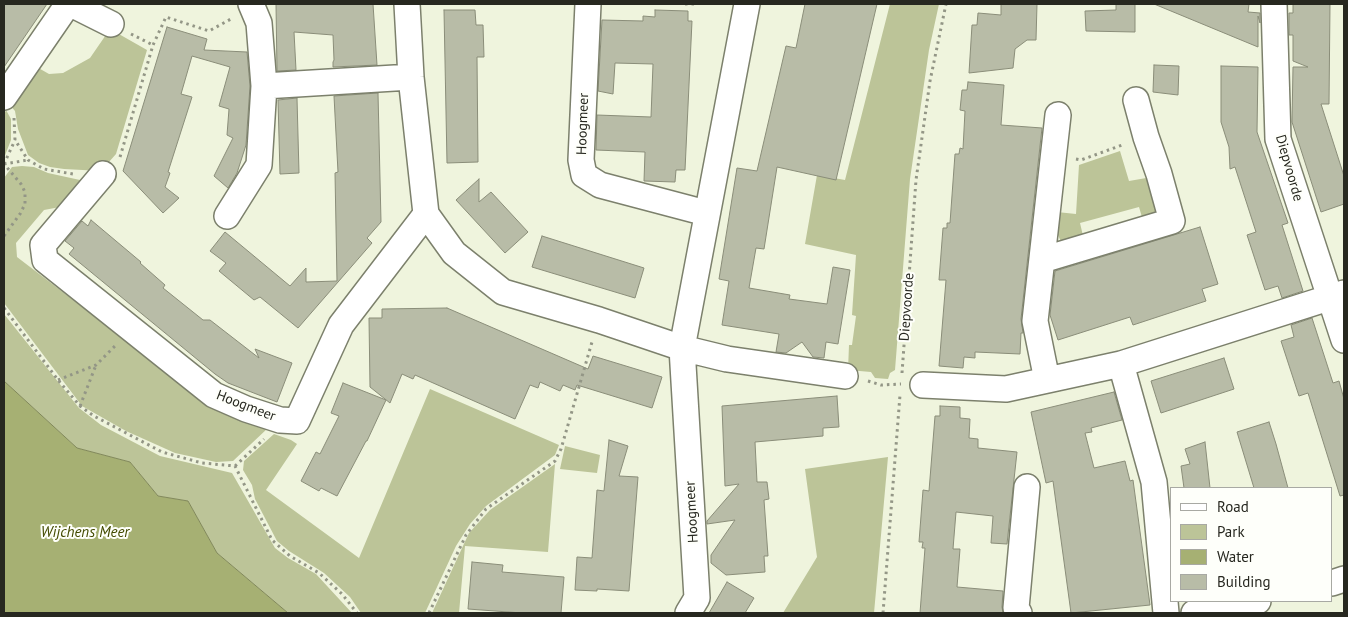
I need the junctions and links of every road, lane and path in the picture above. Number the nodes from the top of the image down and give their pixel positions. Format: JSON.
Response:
{"nodes":[{"id":1,"x":70,"y":4,"type":"edge"},
{"id":2,"x":407,"y":4,"type":"edge"},
{"id":3,"x":588,"y":4,"type":"edge"},
{"id":4,"x":685,"y":4,"type":"edge"},
{"id":5,"x":695,"y":4,"type":"edge"},
{"id":6,"x":747,"y":4,"type":"edge"},
{"id":7,"x":946,"y":4,"type":"edge"},
{"id":8,"x":1274,"y":4,"type":"edge"},
{"id":9,"x":252,"y":5,"type":"edge"},
{"id":10,"x":111,"y":24,"type":"dead end"},
{"id":11,"x":411,"y":77,"type":"junction"},
{"id":12,"x":264,"y":86,"type":"junction"},
{"id":13,"x":1136,"y":100,"type":"dead end"},
{"id":14,"x":9,"y":106,"type":"edge"},
{"id":15,"x":1058,"y":115,"type":"dead end"},
{"id":16,"x":1146,"y":137,"type":"junction"},
{"id":17,"x":14,"y":140,"type":"junction"},
{"id":18,"x":1053,"y":158,"type":"junction"},
{"id":19,"x":28,"y":160,"type":"junction"},
{"id":20,"x":4,"y":164,"type":"edge"},
{"id":21,"x":103,"y":174,"type":"junction"},
{"id":22,"x":426,"y":214,"type":"junction"},
{"id":23,"x":706,"y":214,"type":"junction"},
{"id":24,"x":227,"y":216,"type":"dead end"},
{"id":25,"x":4,"y":236,"type":"edge"},
{"id":26,"x":1042,"y":260,"type":"junction"},
{"id":27,"x":1338,"y":295,"type":"edge"},
{"id":28,"x":4,"y":308,"type":"edge"},
{"id":29,"x":599,"y":320,"type":"junction"},
{"id":30,"x":133,"y":329,"type":"junction"},
{"id":31,"x":1344,"y":340,"type":"edge"},
{"id":32,"x":682,"y":348,"type":"junction"},
{"id":33,"x":1121,"y":364,"type":"junction"},
{"id":34,"x":96,"y":365,"type":"junction"},
{"id":35,"x":845,"y":376,"type":"joint"},
{"id":36,"x":58,"y":380,"type":"junction"},
{"id":37,"x":1047,"y":380,"type":"junction"},
{"id":38,"x":912,"y":385,"type":"junction"},
{"id":39,"x":900,"y":394,"type":"dead end"},
{"id":40,"x":80,"y":406,"type":"junction"},
{"id":41,"x":280,"y":420,"type":"junction"},
{"id":42,"x":235,"y":466,"type":"junction"},
{"id":43,"x":1027,"y":487,"type":"dead end"},
{"id":44,"x":1253,"y":602,"type":"edge"},
{"id":45,"x":357,"y":613,"type":"edge"},
{"id":46,"x":429,"y":613,"type":"edge"},
{"id":47,"x":688,"y":613,"type":"edge"},
{"id":48,"x":884,"y":613,"type":"edge"},
{"id":49,"x":1019,"y":613,"type":"edge"},
{"id":50,"x":1166,"y":613,"type":"edge"},
{"id":51,"x":1194,"y":613,"type":"edge"}],
"edges":[{"from":1,"to":10,"type":"street"},
{"from":1,"to":14,"type":"street"},
{"from":2,"to":11,"type":"street"},
{"from":3,"to":23,"type":"street","name":"Hoogmeer"},
{"from":4,"to":5,"type":"path"},
{"from":6,"to":23,"type":"street","name":"Hoogmeer"},
{"from":7,"to":38,"type":"path","name":"Diepvoorde"},
{"from":8,"to":27,"type":"street","name":"Diepvoorde"},
{"from":9,"to":12,"type":"street"},
{"from":9,"to":21,"type":"path"},
{"from":11,"to":12,"type":"street"},
{"from":11,"to":22,"type":"street"},
{"from":12,"to":24,"type":"street"},
{"from":13,"to":16,"type":"street"},
{"from":14,"to":17,"type":"path"},
{"from":15,"to":18,"type":"street"},
{"from":16,"to":18,"type":"path"},
{"from":16,"to":26,"type":"street"},
{"from":17,"to":19,"type":"path"},
{"from":17,"to":20,"type":"path"},
{"from":18,"to":26,"type":"street"},
{"from":19,"to":20,"type":"path"},
{"from":19,"to":21,"type":"path"},
{"from":20,"to":25,"type":"path"},
{"from":21,"to":30,"type":"street","name":"Hoogmeer"},
{"from":22,"to":29,"type":"street"},
{"from":22,"to":41,"type":"street","name":"Hoogmeer"},
{"from":23,"to":32,"type":"street","name":"Hoogmeer"},
{"from":26,"to":37,"type":"street"},
{"from":27,"to":31,"type":"street","name":"Diepvoorde"},
{"from":27,"to":33,"type":"street"},
{"from":28,"to":36,"type":"path"},
{"from":29,"to":32,"type":"street"},
{"from":29,"to":46,"type":"path"},
{"from":30,"to":34,"type":"path"},
{"from":30,"to":41,"type":"street","name":"Hoogmeer"},
{"from":32,"to":35,"type":"street"},
{"from":32,"to":47,"type":"street","name":"Hoogmeer"},
{"from":33,"to":37,"type":"street"},
{"from":33,"to":50,"type":"street"},
{"from":34,"to":36,"type":"path"},
{"from":34,"to":40,"type":"path"},
{"from":35,"to":38,"type":"path"},
{"from":36,"to":40,"type":"path"},
{"from":37,"to":38,"type":"street"},
{"from":39,"to":48,"type":"path"},
{"from":40,"to":42,"type":"path"},
{"from":41,"to":42,"type":"path"},
{"from":42,"to":45,"type":"path"},
{"from":43,"to":49,"type":"street"},
{"from":44,"to":51,"type":"street"}]}
